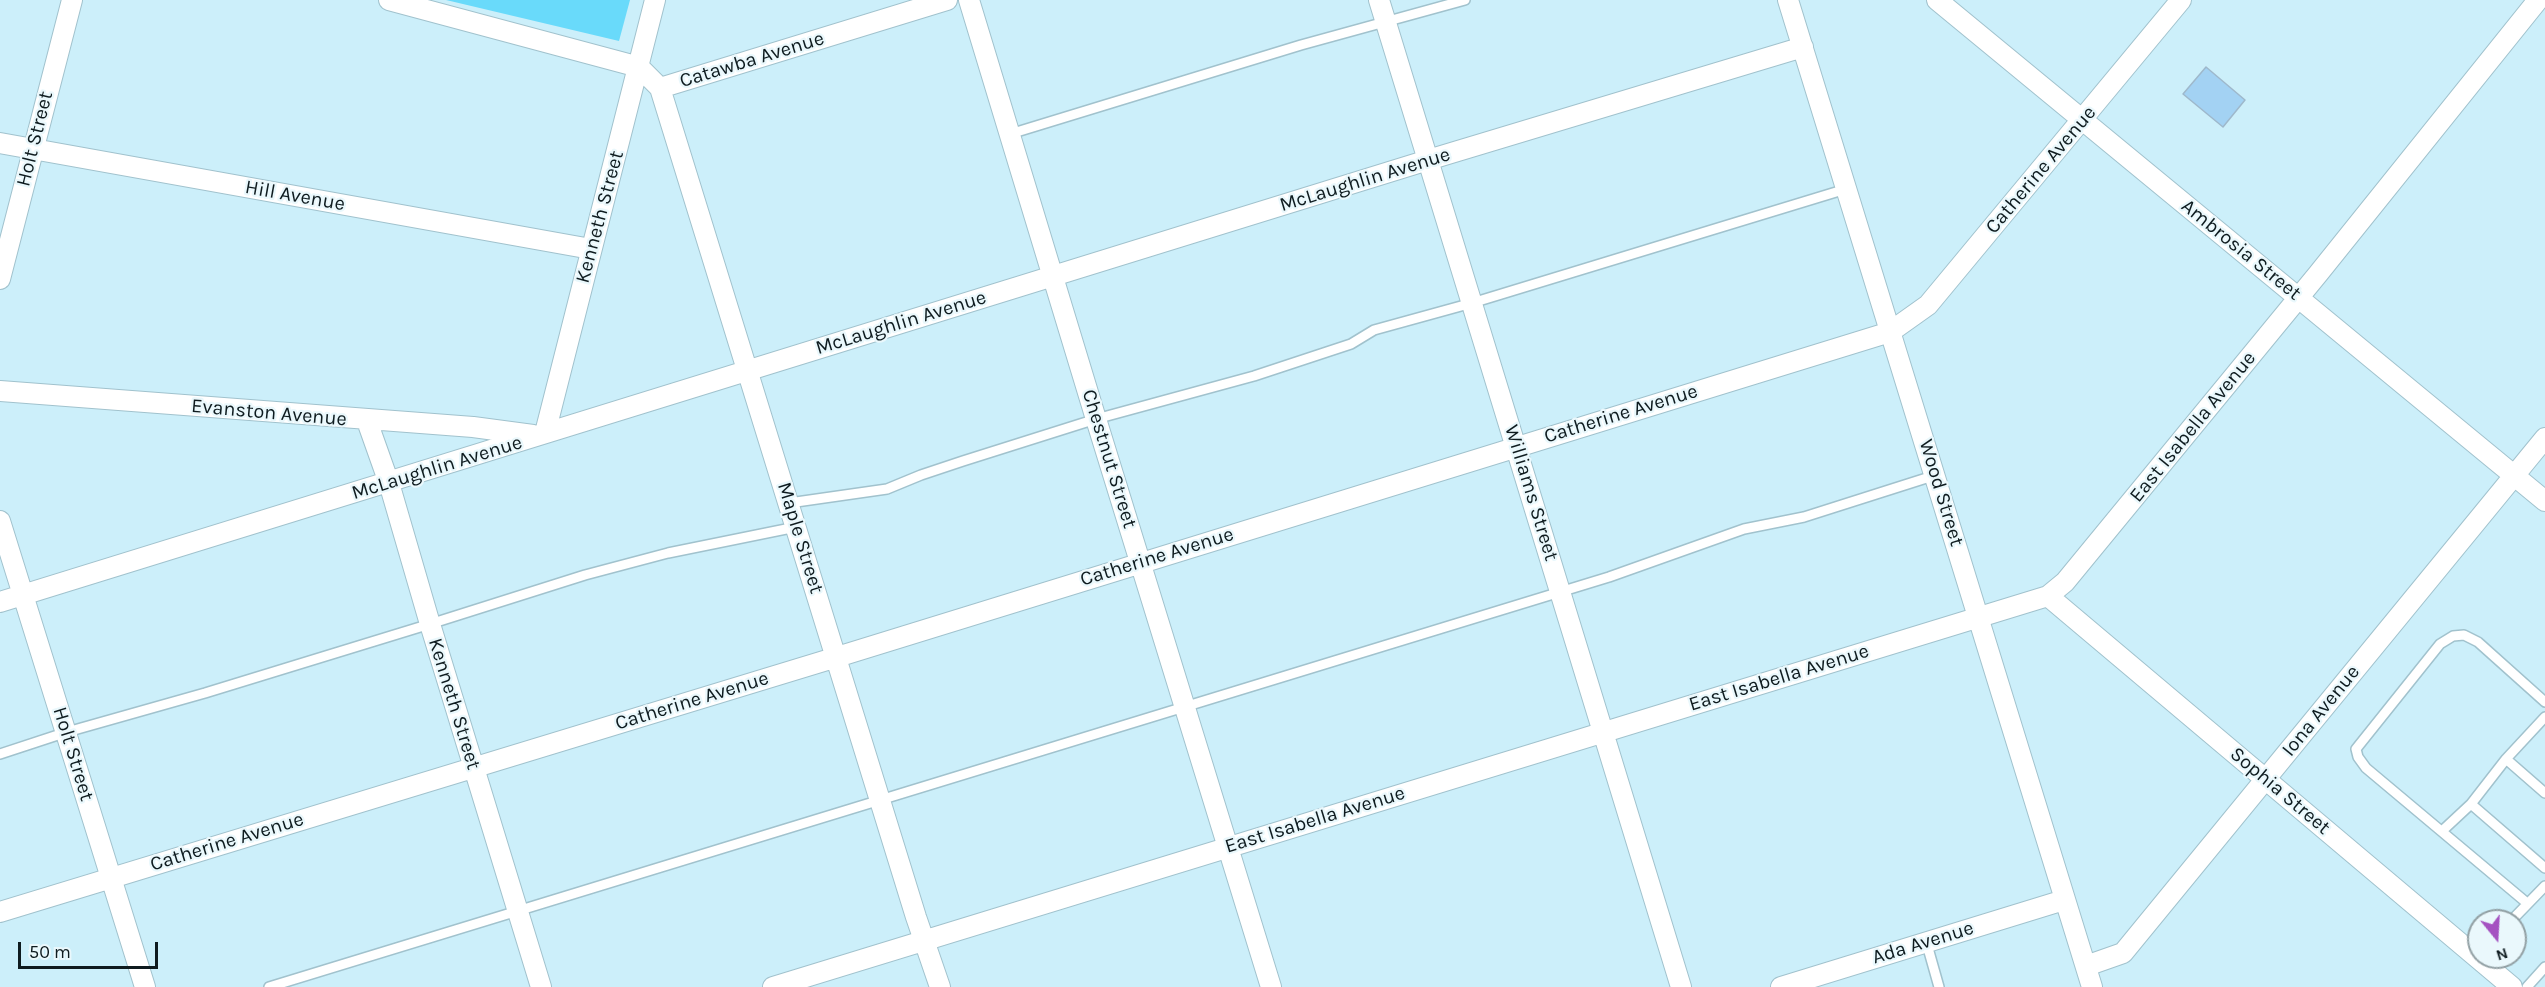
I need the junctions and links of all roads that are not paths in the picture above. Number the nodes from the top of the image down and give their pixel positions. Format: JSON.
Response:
{"nodes":[{"id":1,"x":72,"y":0,"type":"edge"},
{"id":2,"x":389,"y":0,"type":"edge"},
{"id":3,"x":655,"y":0,"type":"edge"},
{"id":4,"x":947,"y":0,"type":"edge"},
{"id":5,"x":969,"y":0,"type":"edge"},
{"id":6,"x":1379,"y":0,"type":"edge"},
{"id":7,"x":1465,"y":0,"type":"edge"},
{"id":8,"x":1788,"y":0,"type":"edge"},
{"id":9,"x":1937,"y":0,"type":"edge"},
{"id":10,"x":2181,"y":0,"type":"edge"},
{"id":11,"x":2538,"y":0,"type":"edge"},
{"id":12,"x":1386,"y":22,"type":"junction"},
{"id":13,"x":1803,"y":47,"type":"junction"},
{"id":14,"x":639,"y":67,"type":"junction"},
{"id":15,"x":660,"y":88,"type":"junction"},
{"id":16,"x":2082,"y":120,"type":"junction"},
{"id":17,"x":1010,"y":134,"type":"junction"},
{"id":18,"x":0,"y":143,"type":"edge"},
{"id":19,"x":32,"y":148,"type":"junction"},
{"id":20,"x":1428,"y":160,"type":"junction"},
{"id":21,"x":1846,"y":189,"type":"junction"},
{"id":22,"x":591,"y":249,"type":"junction"},
{"id":23,"x":1054,"y":276,"type":"junction"},
{"id":24,"x":0,"y":279,"type":"edge"},
{"id":25,"x":2299,"y":297,"type":"junction"},
{"id":26,"x":1472,"y":303,"type":"junction"},
{"id":27,"x":1890,"y":332,"type":"junction"},
{"id":28,"x":748,"y":371,"type":"junction"},
{"id":29,"x":0,"y":391,"type":"edge"},
{"id":30,"x":1095,"y":419,"type":"junction"},
{"id":31,"x":367,"y":421,"type":"junction"},
{"id":32,"x":542,"y":435,"type":"junction"},
{"id":33,"x":2545,"y":438,"type":"edge"},
{"id":34,"x":1516,"y":446,"type":"junction"},
{"id":35,"x":1935,"y":475,"type":"junction"},
{"id":36,"x":2514,"y":475,"type":"junction"},
{"id":37,"x":389,"y":483,"type":"junction"},
{"id":38,"x":2545,"y":501,"type":"edge"},
{"id":39,"x":789,"y":503,"type":"junction"},
{"id":40,"x":0,"y":521,"type":"edge"},
{"id":41,"x":796,"y":527,"type":"junction"},
{"id":42,"x":1141,"y":561,"type":"junction"},
{"id":43,"x":1561,"y":590,"type":"junction"},
{"id":44,"x":22,"y":595,"type":"junction"},
{"id":45,"x":2048,"y":596,"type":"junction"},
{"id":46,"x":0,"y":602,"type":"edge"},
{"id":47,"x":1979,"y":616,"type":"junction"},
{"id":48,"x":430,"y":624,"type":"junction"},
{"id":49,"x":837,"y":657,"type":"junction"},
{"id":50,"x":2545,"y":702,"type":"edge"},
{"id":51,"x":1185,"y":706,"type":"junction"},
{"id":52,"x":2545,"y":717,"type":"edge"},
{"id":53,"x":67,"y":732,"type":"junction"},
{"id":54,"x":1602,"y":732,"type":"junction"},
{"id":55,"x":0,"y":754,"type":"edge"},
{"id":56,"x":2506,"y":759,"type":"junction"},
{"id":57,"x":473,"y":767,"type":"junction"},
{"id":58,"x":2265,"y":779,"type":"junction"},
{"id":59,"x":2545,"y":793,"type":"edge"},
{"id":60,"x":880,"y":799,"type":"junction"},
{"id":61,"x":2471,"y":804,"type":"junction"},
{"id":62,"x":2442,"y":831,"type":"junction"},
{"id":63,"x":1228,"y":847,"type":"junction"},
{"id":64,"x":2545,"y":868,"type":"edge"},
{"id":65,"x":111,"y":878,"type":"junction"},
{"id":66,"x":2545,"y":886,"type":"edge"},
{"id":67,"x":2064,"y":900,"type":"junction"},
{"id":68,"x":2527,"y":903,"type":"junction"},
{"id":69,"x":2522,"y":909,"type":"edge"},
{"id":70,"x":517,"y":911,"type":"junction"},
{"id":71,"x":0,"y":912,"type":"edge"},
{"id":72,"x":925,"y":940,"type":"junction"},
{"id":73,"x":1926,"y":941,"type":"junction"},
{"id":74,"x":2467,"y":948,"type":"edge"},
{"id":75,"x":2086,"y":966,"type":"junction"},
{"id":76,"x":2545,"y":967,"type":"edge"},
{"id":77,"x":2492,"y":969,"type":"edge"},
{"id":78,"x":146,"y":987,"type":"edge"},
{"id":79,"x":269,"y":987,"type":"edge"},
{"id":80,"x":541,"y":987,"type":"edge"},
{"id":81,"x":773,"y":987,"type":"edge"},
{"id":82,"x":940,"y":987,"type":"edge"},
{"id":83,"x":1271,"y":987,"type":"edge"},
{"id":84,"x":1681,"y":987,"type":"edge"},
{"id":85,"x":1781,"y":987,"type":"edge"},
{"id":86,"x":1939,"y":987,"type":"edge"},
{"id":87,"x":2092,"y":987,"type":"edge"},
{"id":88,"x":2512,"y":987,"type":"edge"},
{"id":89,"x":2527,"y":987,"type":"edge"}],
"edges":[{"from":1,"to":19,"type":"street","name":"Holt Street"},
{"from":2,"to":14,"type":"street","name":"Catawba Avenue"},
{"from":3,"to":14,"type":"street","name":"Kenneth Street"},
{"from":4,"to":15,"type":"street","name":"Catawba Avenue"},
{"from":5,"to":17,"type":"street","name":"Chestnut Street"},
{"from":6,"to":12,"type":"street","name":"Williams Street"},
{"from":7,"to":12,"type":"lane"},
{"from":8,"to":13,"type":"street","name":"Wood Street"},
{"from":9,"to":16,"type":"street","name":"Ambrosia Street"},
{"from":10,"to":16,"type":"street","name":"Catherine Avenue"},
{"from":11,"to":25,"type":"street","name":"East Isabella Avenue"},
{"from":12,"to":17,"type":"lane"},
{"from":12,"to":20,"type":"street","name":"Williams Street"},
{"from":13,"to":20,"type":"street","name":"McLaughlin Avenue"},
{"from":13,"to":21,"type":"street","name":"Wood Street"},
{"from":14,"to":15,"type":"street","name":"Catawba Avenue"},
{"from":14,"to":22,"type":"street","name":"Kenneth Street"},
{"from":15,"to":28,"type":"street","name":"Maple Street"},
{"from":16,"to":25,"type":"street","name":"Ambrosia Street"},
{"from":16,"to":27,"type":"street","name":"Catherine Avenue"},
{"from":17,"to":23,"type":"street","name":"Chestnut Street"},
{"from":18,"to":19,"type":"street","name":"Hill Avenue"},
{"from":19,"to":22,"type":"street","name":"Hill Avenue"},
{"from":19,"to":24,"type":"street","name":"Holt Street"},
{"from":20,"to":23,"type":"street","name":"McLaughlin Avenue"},
{"from":20,"to":26,"type":"street","name":"Williams Street"},
{"from":21,"to":26,"type":"lane"},
{"from":21,"to":27,"type":"street","name":"Wood Street"},
{"from":22,"to":32,"type":"street","name":"Kenneth Street"},
{"from":23,"to":28,"type":"street","name":"McLaughlin Avenue"},
{"from":23,"to":30,"type":"street","name":"Chestnut Street"},
{"from":25,"to":36,"type":"street","name":"Ambrosia Street"},
{"from":25,"to":45,"type":"street","name":"East Isabella Avenue"},
{"from":26,"to":30,"type":"lane"},
{"from":26,"to":34,"type":"street","name":"Williams Street"},
{"from":27,"to":34,"type":"street","name":"Catherine Avenue"},
{"from":27,"to":35,"type":"street","name":"Wood Street"},
{"from":28,"to":32,"type":"street","name":"McLaughlin Avenue"},
{"from":28,"to":39,"type":"street","name":"Maple Street"},
{"from":29,"to":31,"type":"street","name":"Evanston Avenue"},
{"from":30,"to":39,"type":"lane"},
{"from":30,"to":42,"type":"street","name":"Chestnut Street"},
{"from":31,"to":32,"type":"street","name":"Evanston Avenue"},
{"from":31,"to":37,"type":"street","name":"Kenneth Street"},
{"from":32,"to":37,"type":"street","name":"McLaughlin Avenue"},
{"from":33,"to":36,"type":"street","name":"Iona Avenue"},
{"from":34,"to":42,"type":"street","name":"Catherine Avenue"},
{"from":34,"to":43,"type":"street","name":"Williams Street"},
{"from":35,"to":43,"type":"lane"},
{"from":35,"to":47,"type":"street","name":"Wood Street"},
{"from":36,"to":38,"type":"street","name":"Ambrosia Street"},
{"from":36,"to":58,"type":"street","name":"Iona Avenue"},
{"from":37,"to":44,"type":"street","name":"McLaughlin Avenue"},
{"from":37,"to":48,"type":"street","name":"Kenneth Street"},
{"from":39,"to":41,"type":"street","name":"Maple Street"},
{"from":40,"to":44,"type":"street","name":"Holt Street"},
{"from":41,"to":48,"type":"lane"},
{"from":41,"to":49,"type":"street","name":"Maple Street"},
{"from":42,"to":49,"type":"street","name":"Catherine Avenue"},
{"from":42,"to":51,"type":"street","name":"Chestnut Street"},
{"from":43,"to":51,"type":"lane"},
{"from":43,"to":54,"type":"street","name":"Williams Street"},
{"from":44,"to":46,"type":"street","name":"McLaughlin Avenue"},
{"from":44,"to":53,"type":"street","name":"Holt Street"},
{"from":45,"to":47,"type":"street","name":"East Isabella Avenue"},
{"from":45,"to":58,"type":"street","name":"Sophia Street"},
{"from":47,"to":54,"type":"street","name":"East Isabella Avenue"},
{"from":47,"to":67,"type":"street","name":"Wood Street"},
{"from":48,"to":53,"type":"lane"},
{"from":48,"to":57,"type":"street","name":"Kenneth Street"},
{"from":49,"to":57,"type":"street","name":"Catherine Avenue"},
{"from":49,"to":60,"type":"street","name":"Maple Street"},
{"from":50,"to":62,"type":"lane"},
{"from":51,"to":60,"type":"lane"},
{"from":51,"to":63,"type":"street","name":"Chestnut Street"},
{"from":52,"to":56,"type":"lane"},
{"from":53,"to":55,"type":"lane"},
{"from":53,"to":65,"type":"street","name":"Holt Street"},
{"from":54,"to":63,"type":"street","name":"East Isabella Avenue"},
{"from":54,"to":84,"type":"street","name":"Williams Street"},
{"from":56,"to":59,"type":"lane"},
{"from":56,"to":61,"type":"lane"},
{"from":57,"to":65,"type":"street","name":"Catherine Avenue"},
{"from":57,"to":70,"type":"street","name":"Kenneth Street"},
{"from":58,"to":74,"type":"street","name":"Sophia Street"},
{"from":58,"to":75,"type":"street","name":"Iona Avenue"},
{"from":60,"to":70,"type":"lane"},
{"from":60,"to":72,"type":"street","name":"Maple Street"},
{"from":61,"to":62,"type":"lane"},
{"from":61,"to":64,"type":"lane"},
{"from":62,"to":68,"type":"lane"},
{"from":63,"to":72,"type":"street","name":"East Isabella Avenue"},
{"from":63,"to":83,"type":"street","name":"Chestnut Street"},
{"from":65,"to":71,"type":"street","name":"Catherine Avenue"},
{"from":65,"to":78,"type":"street","name":"Holt Street"},
{"from":66,"to":68,"type":"lane"},
{"from":67,"to":73,"type":"street","name":"Ada Avenue"},
{"from":67,"to":75,"type":"street","name":"Wood Street"},
{"from":68,"to":69,"type":"lane"},
{"from":70,"to":79,"type":"lane"},
{"from":70,"to":80,"type":"street","name":"Kenneth Street"},
{"from":72,"to":81,"type":"street","name":"East Isabella Avenue"},
{"from":72,"to":82,"type":"street","name":"Maple Street"},
{"from":73,"to":85,"type":"street","name":"Ada Avenue"},
{"from":73,"to":86,"type":"lane"},
{"from":75,"to":87,"type":"street","name":"Wood Street"},
{"from":76,"to":89,"type":"lane"},
{"from":77,"to":88,"type":"street","name":"Sophia Street"}]}
